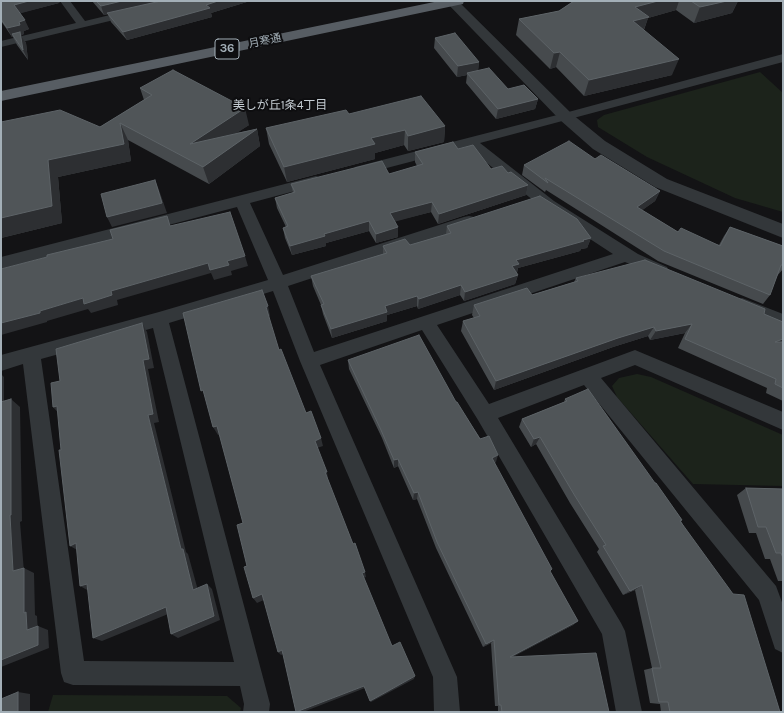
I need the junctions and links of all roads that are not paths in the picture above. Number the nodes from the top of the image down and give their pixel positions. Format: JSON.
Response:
{"nodes":[{"id":1,"x":65,"y":1,"type":"edge"},
{"id":2,"x":454,"y":1,"type":"edge"},
{"id":3,"x":174,"y":2,"type":"edge"},
{"id":4,"x":82,"y":24,"type":"junction"},
{"id":5,"x":1,"y":44,"type":"edge"},
{"id":6,"x":783,"y":58,"type":"edge"},
{"id":7,"x":1,"y":96,"type":"edge"},
{"id":8,"x":566,"y":116,"type":"junction"},
{"id":9,"x":468,"y":141,"type":"junction"},
{"id":10,"x":348,"y":173,"type":"edge"},
{"id":11,"x":332,"y":177,"type":"edge"},
{"id":12,"x":242,"y":201,"type":"junction"},
{"id":13,"x":480,"y":218,"type":"edge"},
{"id":14,"x":783,"y":231,"type":"edge"},
{"id":15,"x":626,"y":255,"type":"junction"},
{"id":16,"x":1,"y":263,"type":"edge"},
{"id":17,"x":674,"y":276,"type":"edge"},
{"id":18,"x":278,"y":283,"type":"junction"},
{"id":19,"x":729,"y":300,"type":"edge"},
{"id":20,"x":160,"y":319,"type":"junction"},
{"id":21,"x":783,"y":321,"type":"edge"},
{"id":22,"x":426,"y":322,"type":"junction"},
{"id":23,"x":31,"y":354,"type":"junction"},
{"id":24,"x":308,"y":361,"type":"junction"},
{"id":25,"x":1,"y":364,"type":"edge"},
{"id":26,"x":587,"y":376,"type":"junction"},
{"id":27,"x":485,"y":414,"type":"junction"},
{"id":28,"x":783,"y":421,"type":"edge"},
{"id":29,"x":783,"y":641,"type":"edge"},
{"id":30,"x":249,"y":674,"type":"junction"},
{"id":31,"x":256,"y":712,"type":"edge"},
{"id":32,"x":447,"y":712,"type":"edge"},
{"id":33,"x":629,"y":712,"type":"edge"}],
"edges":[{"from":1,"to":4,"type":"street"},
{"from":2,"to":7,"type":"highway","name":"月寒通","number":"36"},
{"from":2,"to":8,"type":"street"},
{"from":3,"to":4,"type":"street"},
{"from":4,"to":5,"type":"street"},
{"from":6,"to":8,"type":"street"},
{"from":8,"to":9,"type":"street"},
{"from":8,"to":14,"type":"street"},
{"from":9,"to":10,"type":"street"},
{"from":9,"to":15,"type":"street"},
{"from":11,"to":12,"type":"street"},
{"from":12,"to":16,"type":"street"},
{"from":12,"to":18,"type":"street"},
{"from":13,"to":18,"type":"street"},
{"from":15,"to":17,"type":"street"},
{"from":15,"to":22,"type":"street"},
{"from":18,"to":20,"type":"street"},
{"from":18,"to":24,"type":"street"},
{"from":19,"to":21,"type":"street"},
{"from":20,"to":23,"type":"street"},
{"from":20,"to":30,"type":"street"},
{"from":22,"to":24,"type":"street"},
{"from":22,"to":27,"type":"street"},
{"from":23,"to":25,"type":"street"},
{"from":23,"to":30,"type":"street"},
{"from":24,"to":32,"type":"street"},
{"from":26,"to":27,"type":"street"},
{"from":26,"to":28,"type":"street"},
{"from":26,"to":29,"type":"street"},
{"from":27,"to":33,"type":"street"},
{"from":30,"to":31,"type":"street"}]}
